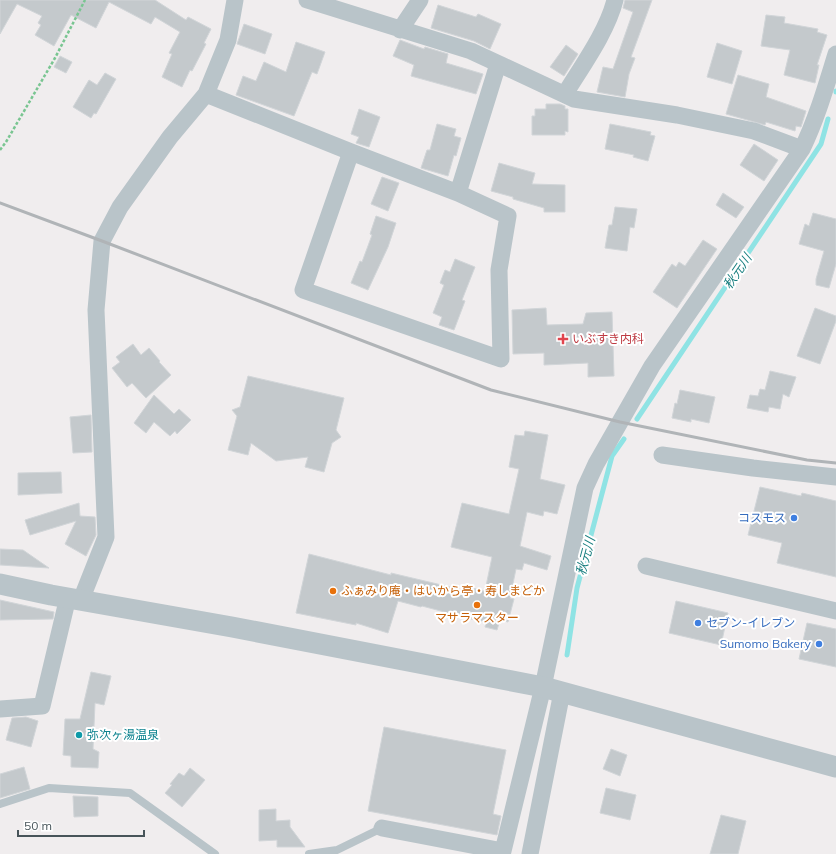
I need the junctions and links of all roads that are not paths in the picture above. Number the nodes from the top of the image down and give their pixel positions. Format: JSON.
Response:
{"nodes":[{"id":1,"x":235,"y":0,"type":"edge"},
{"id":2,"x":307,"y":0,"type":"edge"},
{"id":3,"x":420,"y":0,"type":"edge"},
{"id":4,"x":615,"y":0,"type":"edge"},
{"id":5,"x":400,"y":30,"type":"junction"},
{"id":6,"x":836,"y":54,"type":"edge"},
{"id":7,"x":498,"y":64,"type":"junction"},
{"id":8,"x":206,"y":94,"type":"junction"},
{"id":9,"x":565,"y":94,"type":"junction"},
{"id":10,"x":828,"y":106,"type":"edge"},
{"id":11,"x":802,"y":149,"type":"junction"},
{"id":12,"x":351,"y":152,"type":"junction"},
{"id":13,"x":458,"y":193,"type":"junction"},
{"id":14,"x":662,"y":455,"type":"dead end"},
{"id":15,"x":836,"y":477,"type":"edge"},
{"id":16,"x":646,"y":566,"type":"dead end"},
{"id":17,"x":0,"y":584,"type":"edge"},
{"id":18,"x":74,"y":599,"type":"junction"},
{"id":19,"x":836,"y":611,"type":"edge"},
{"id":20,"x":553,"y":690,"type":"junction"},
{"id":21,"x":0,"y":709,"type":"edge"},
{"id":22,"x":836,"y":767,"type":"edge"},
{"id":23,"x":0,"y":804,"type":"edge"},
{"id":24,"x":382,"y":828,"type":"joint"},
{"id":25,"x":215,"y":854,"type":"edge"},
{"id":26,"x":309,"y":854,"type":"edge"},
{"id":27,"x":530,"y":854,"type":"edge"}],
"edges":[{"from":1,"to":8,"type":"street"},
{"from":2,"to":5,"type":"street"},
{"from":3,"to":5,"type":"street"},
{"from":4,"to":9,"type":"street"},
{"from":5,"to":7,"type":"street"},
{"from":6,"to":10,"type":"street"},
{"from":7,"to":9,"type":"street"},
{"from":7,"to":13,"type":"street"},
{"from":8,"to":12,"type":"street"},
{"from":8,"to":18,"type":"street"},
{"from":9,"to":11,"type":"street"},
{"from":10,"to":11,"type":"street"},
{"from":11,"to":20,"type":"street"},
{"from":12,"to":13,"type":"street"},
{"from":12,"to":13,"type":"street"},
{"from":14,"to":15,"type":"street"},
{"from":16,"to":19,"type":"street"},
{"from":17,"to":18,"type":"street"},
{"from":18,"to":20,"type":"street"},
{"from":18,"to":21,"type":"street"},
{"from":20,"to":22,"type":"street"},
{"from":20,"to":24,"type":"street"},
{"from":20,"to":27,"type":"street"},
{"from":23,"to":25,"type":"lane"},
{"from":24,"to":26,"type":"lane"}]}
